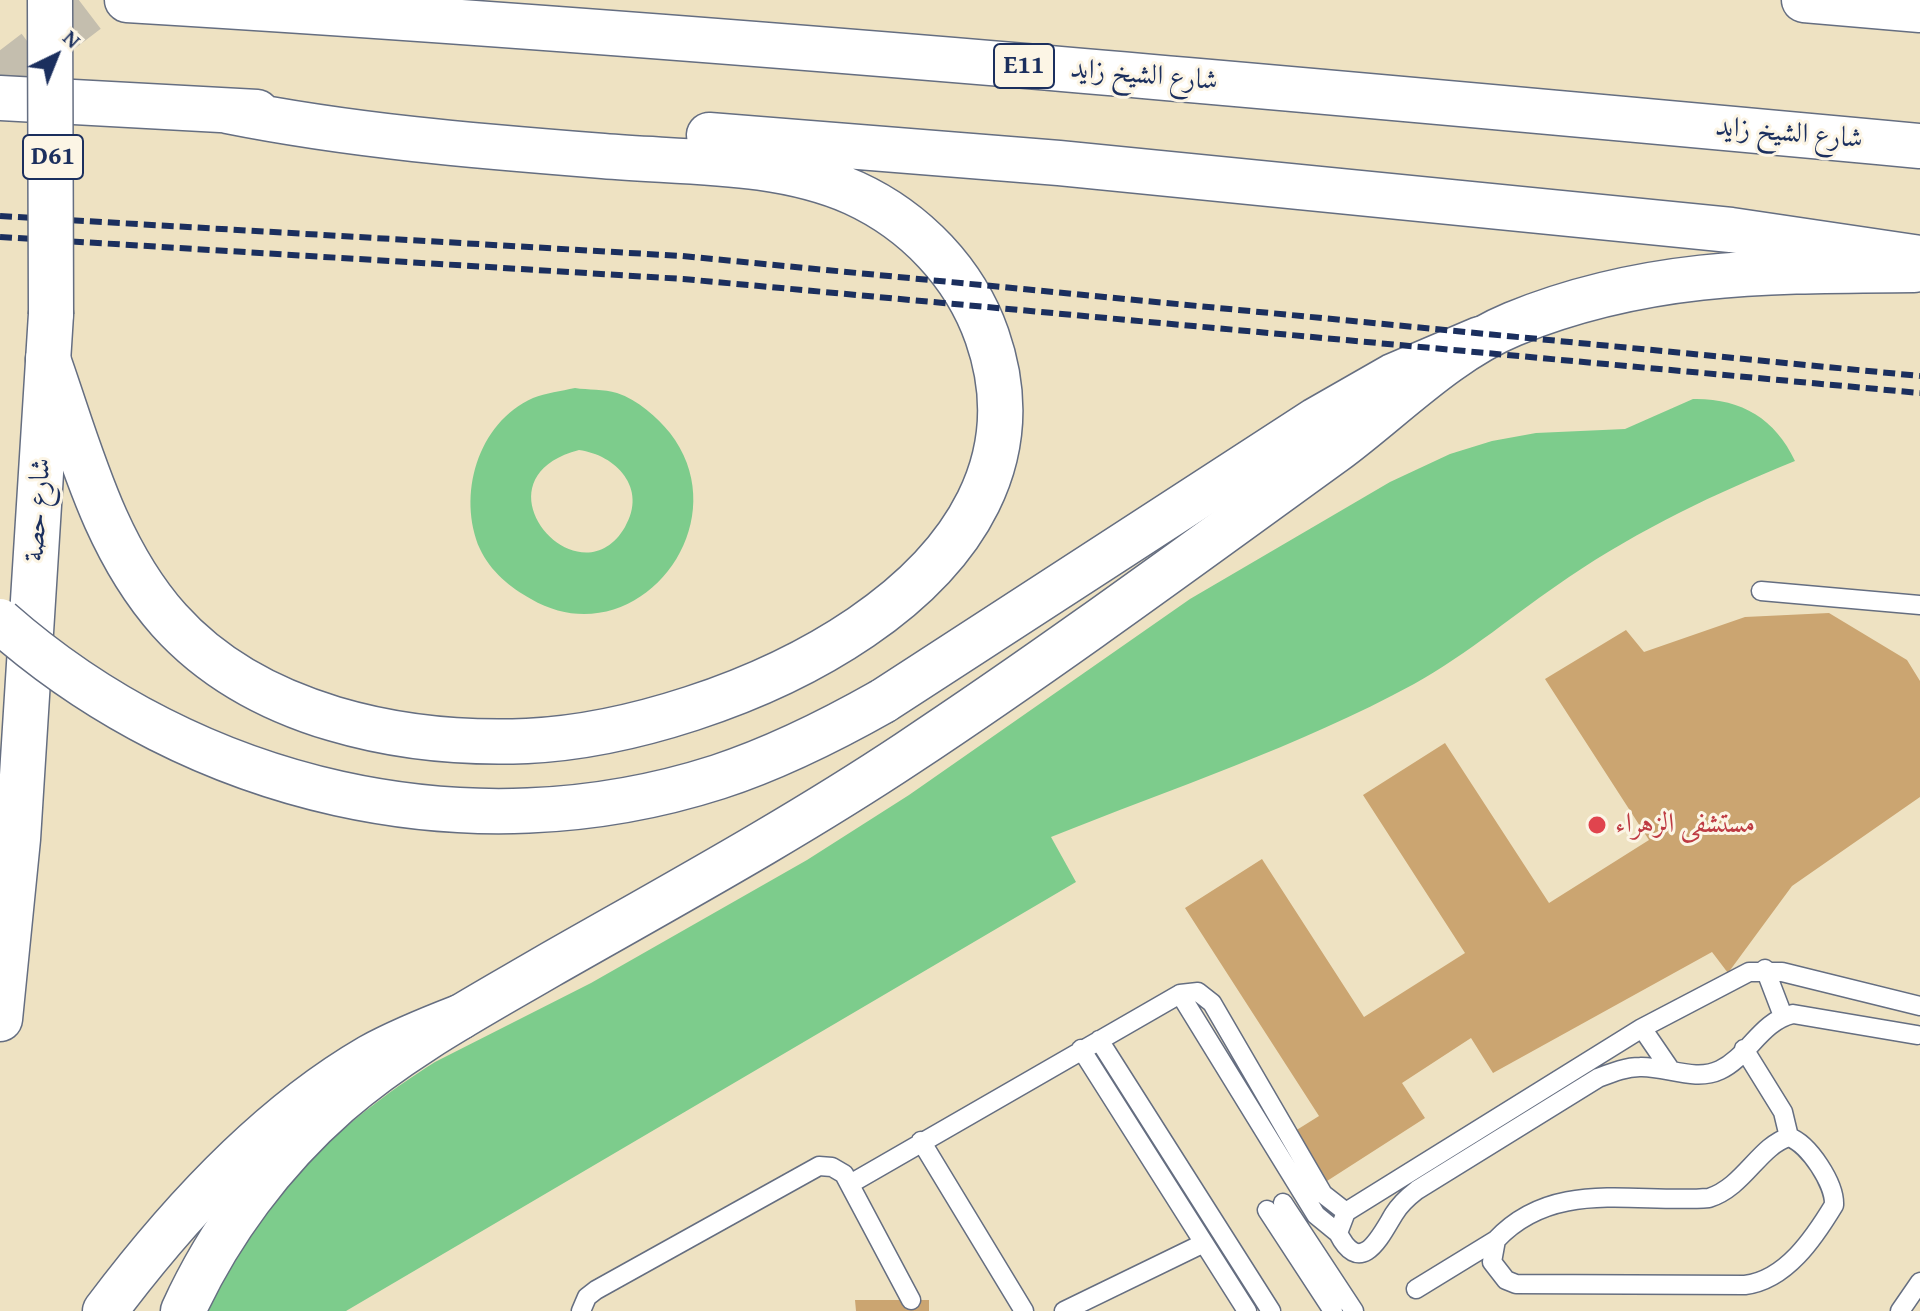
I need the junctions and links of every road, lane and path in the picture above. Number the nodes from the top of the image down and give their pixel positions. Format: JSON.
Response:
{"nodes":[{"id":1,"x":50,"y":0,"type":"edge"},
{"id":2,"x":127,"y":0,"type":"edge"},
{"id":3,"x":1804,"y":0,"type":"edge"},
{"id":4,"x":1920,"y":10,"type":"edge"},
{"id":5,"x":0,"y":98,"type":"edge"},
{"id":6,"x":227,"y":111,"type":"junction"},
{"id":7,"x":1920,"y":146,"type":"edge"},
{"id":8,"x":1920,"y":258,"type":"edge"},
{"id":9,"x":1920,"y":270,"type":"edge"},
{"id":10,"x":1480,"y":339,"type":"junction"},
{"id":11,"x":48,"y":359,"type":"junction"},
{"id":12,"x":1761,"y":591,"type":"dead end"},
{"id":13,"x":1920,"y":605,"type":"edge"},
{"id":14,"x":0,"y":621,"type":"edge"},
{"id":15,"x":1765,"y":969,"type":"junction"},
{"id":16,"x":1180,"y":994,"type":"junction"},
{"id":17,"x":1920,"y":1007,"type":"edge"},
{"id":18,"x":1783,"y":1016,"type":"junction"},
{"id":19,"x":460,"y":1017,"type":"junction"},
{"id":20,"x":0,"y":1019,"type":"edge"},
{"id":21,"x":1642,"y":1028,"type":"junction"},
{"id":22,"x":1918,"y":1038,"type":"edge"},
{"id":23,"x":1099,"y":1040,"type":"junction"},
{"id":24,"x":1081,"y":1049,"type":"junction"},
{"id":25,"x":1744,"y":1049,"type":"junction"},
{"id":26,"x":1670,"y":1069,"type":"junction"},
{"id":27,"x":1789,"y":1137,"type":"junction"},
{"id":28,"x":921,"y":1141,"type":"junction"},
{"id":29,"x":850,"y":1184,"type":"junction"},
{"id":30,"x":1346,"y":1212,"type":"junction"},
{"id":31,"x":1338,"y":1233,"type":"junction"},
{"id":32,"x":1496,"y":1240,"type":"junction"},
{"id":33,"x":1204,"y":1243,"type":"junction"},
{"id":34,"x":1920,"y":1282,"type":"edge"},
{"id":35,"x":1416,"y":1289,"type":"dead end"},
{"id":36,"x":911,"y":1300,"type":"dead end"},
{"id":37,"x":105,"y":1311,"type":"edge"},
{"id":38,"x":183,"y":1311,"type":"edge"},
{"id":39,"x":581,"y":1311,"type":"edge"},
{"id":40,"x":1024,"y":1311,"type":"edge"},
{"id":41,"x":1064,"y":1311,"type":"edge"},
{"id":42,"x":1247,"y":1311,"type":"edge"},
{"id":43,"x":1271,"y":1311,"type":"edge"},
{"id":44,"x":1333,"y":1311,"type":"edge"},
{"id":45,"x":1354,"y":1311,"type":"edge"},
{"id":46,"x":1900,"y":1311,"type":"edge"}],
"edges":[{"from":1,"to":11,"type":"main road","name":"شارع حصة","number":"D61","bridge":true},
{"from":2,"to":7,"type":"main road","name":"شارع الشيخ زايد","number":"E11"},
{"from":3,"to":4,"type":"main road"},
{"from":5,"to":6,"type":"main road"},
{"from":6,"to":8,"type":"main road"},
{"from":6,"to":11,"type":"main road"},
{"from":9,"to":10,"type":"main road"},
{"from":10,"to":14,"type":"main road","bridge":true},
{"from":10,"to":19,"type":"main road"},
{"from":11,"to":20,"type":"main road","name":"شارع حصة","number":"D61"},
{"from":12,"to":13,"type":"lane"},
{"from":15,"to":17,"type":"lane"},
{"from":15,"to":18,"type":"lane"},
{"from":15,"to":21,"type":"lane"},
{"from":16,"to":23,"type":"lane"},
{"from":16,"to":30,"type":"lane"},
{"from":16,"to":31,"type":"lane"},
{"from":17,"to":22,"type":"lane"},
{"from":18,"to":22,"type":"lane"},
{"from":18,"to":25,"type":"lane"},
{"from":19,"to":37,"type":"main road"},
{"from":19,"to":38,"type":"main road"},
{"from":21,"to":26,"type":"lane"},
{"from":21,"to":30,"type":"lane"},
{"from":23,"to":24,"type":"lane"},
{"from":23,"to":43,"type":"lane"},
{"from":24,"to":28,"type":"lane"},
{"from":24,"to":33,"type":"lane"},
{"from":25,"to":26,"type":"lane"},
{"from":25,"to":27,"type":"lane"},
{"from":26,"to":31,"type":"lane"},
{"from":27,"to":32,"type":"lane"},
{"from":27,"to":32,"type":"lane"},
{"from":28,"to":29,"type":"lane"},
{"from":28,"to":40,"type":"lane"},
{"from":29,"to":36,"type":"lane"},
{"from":29,"to":39,"type":"lane"},
{"from":30,"to":31,"type":"lane"},
{"from":32,"to":35,"type":"lane"},
{"from":33,"to":41,"type":"lane"},
{"from":33,"to":42,"type":"lane"},
{"from":34,"to":46,"type":"lane"},
{"from":44,"to":45,"type":"lane"}]}
